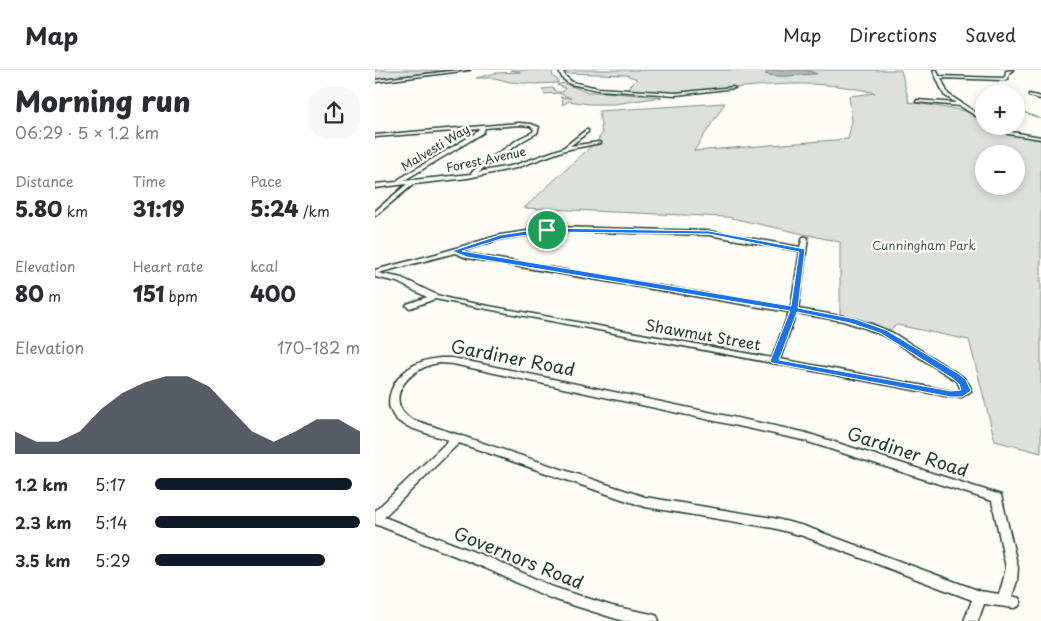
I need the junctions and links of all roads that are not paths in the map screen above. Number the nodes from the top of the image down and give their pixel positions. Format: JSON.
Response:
{"nodes":[{"id":1,"x":457,"y":70,"type":"edge"},
{"id":2,"x":468,"y":70,"type":"edge"},
{"id":3,"x":560,"y":70,"type":"edge"},
{"id":4,"x":935,"y":70,"type":"edge"},
{"id":5,"x":1008,"y":70,"type":"edge"},
{"id":6,"x":937,"y":77,"type":"junction"},
{"id":7,"x":375,"y":80,"type":"edge"},
{"id":8,"x":733,"y":88,"type":"dead end"},
{"id":9,"x":1031,"y":95,"type":"dead end"},
{"id":10,"x":1041,"y":98,"type":"edge"},
{"id":11,"x":917,"y":101,"type":"dead end"},
{"id":12,"x":961,"y":105,"type":"junction"},
{"id":13,"x":975,"y":114,"type":"edge"},
{"id":14,"x":483,"y":128,"type":"junction"},
{"id":15,"x":586,"y":131,"type":"dead end"},
{"id":16,"x":1022,"y":135,"type":"edge"},
{"id":17,"x":375,"y":136,"type":"edge"},
{"id":18,"x":1041,"y":138,"type":"edge"},
{"id":19,"x":599,"y":143,"type":"dead end"},
{"id":20,"x":564,"y":149,"type":"junction"},
{"id":21,"x":552,"y":154,"type":"junction"},
{"id":22,"x":547,"y":158,"type":"dead end"},
{"id":23,"x":473,"y":175,"type":"junction"},
{"id":24,"x":398,"y":184,"type":"junction"},
{"id":25,"x":411,"y":184,"type":"junction"},
{"id":26,"x":375,"y":186,"type":"edge"},
{"id":27,"x":375,"y":214,"type":"edge"},
{"id":28,"x":805,"y":238,"type":"dead end"},
{"id":29,"x":803,"y":250,"type":"junction"},
{"id":30,"x":455,"y":251,"type":"junction"},
{"id":31,"x":375,"y":274,"type":"edge"},
{"id":32,"x":434,"y":297,"type":"junction"},
{"id":33,"x":410,"y":306,"type":"dead end"},
{"id":34,"x":795,"y":309,"type":"junction"},
{"id":35,"x":775,"y":361,"type":"junction"},
{"id":36,"x":456,"y":440,"type":"junction"},
{"id":37,"x":375,"y":519,"type":"edge"},
{"id":38,"x":980,"y":597,"type":"junction"},
{"id":39,"x":652,"y":621,"type":"edge"},
{"id":40,"x":971,"y":621,"type":"edge"}],
"edges":[{"from":1,"to":7,"type":"street"},
{"from":2,"to":7,"type":"street"},
{"from":3,"to":8,"type":"street"},
{"from":4,"to":6,"type":"street"},
{"from":5,"to":6,"type":"street"},
{"from":6,"to":12,"type":"street"},
{"from":9,"to":10,"type":"street"},
{"from":11,"to":12,"type":"street"},
{"from":12,"to":13,"type":"street"},
{"from":14,"to":17,"type":"street"},
{"from":14,"to":23,"type":"street"},
{"from":14,"to":24,"type":"street","name":"Malvesti Way"},
{"from":15,"to":20,"type":"street"},
{"from":16,"to":18,"type":"street"},
{"from":19,"to":20,"type":"street","name":"Forest Avenue"},
{"from":20,"to":21,"type":"street","name":"Forest Avenue"},
{"from":21,"to":22,"type":"street"},
{"from":21,"to":23,"type":"street","name":"Forest Avenue"},
{"from":23,"to":25,"type":"street","name":"Forest Avenue"},
{"from":24,"to":25,"type":"street","name":"Forest Avenue"},
{"from":24,"to":26,"type":"street","name":"Forest Avenue"},
{"from":25,"to":27,"type":"street"},
{"from":28,"to":29,"type":"street"},
{"from":29,"to":30,"type":"street"},
{"from":29,"to":34,"type":"street"},
{"from":30,"to":31,"type":"street"},
{"from":30,"to":34,"type":"street"},
{"from":31,"to":32,"type":"street"},
{"from":32,"to":33,"type":"street"},
{"from":32,"to":35,"type":"street","name":"Shawmut Street"},
{"from":34,"to":35,"type":"street"},
{"from":34,"to":35,"type":"street","name":"Shawmut Street"},
{"from":36,"to":37,"type":"street"},
{"from":36,"to":38,"type":"street","name":"Gardiner Road"},
{"from":36,"to":38,"type":"street","name":"Gardiner Road"},
{"from":37,"to":39,"type":"street","name":"Governors Road"},
{"from":38,"to":40,"type":"street"}]}
